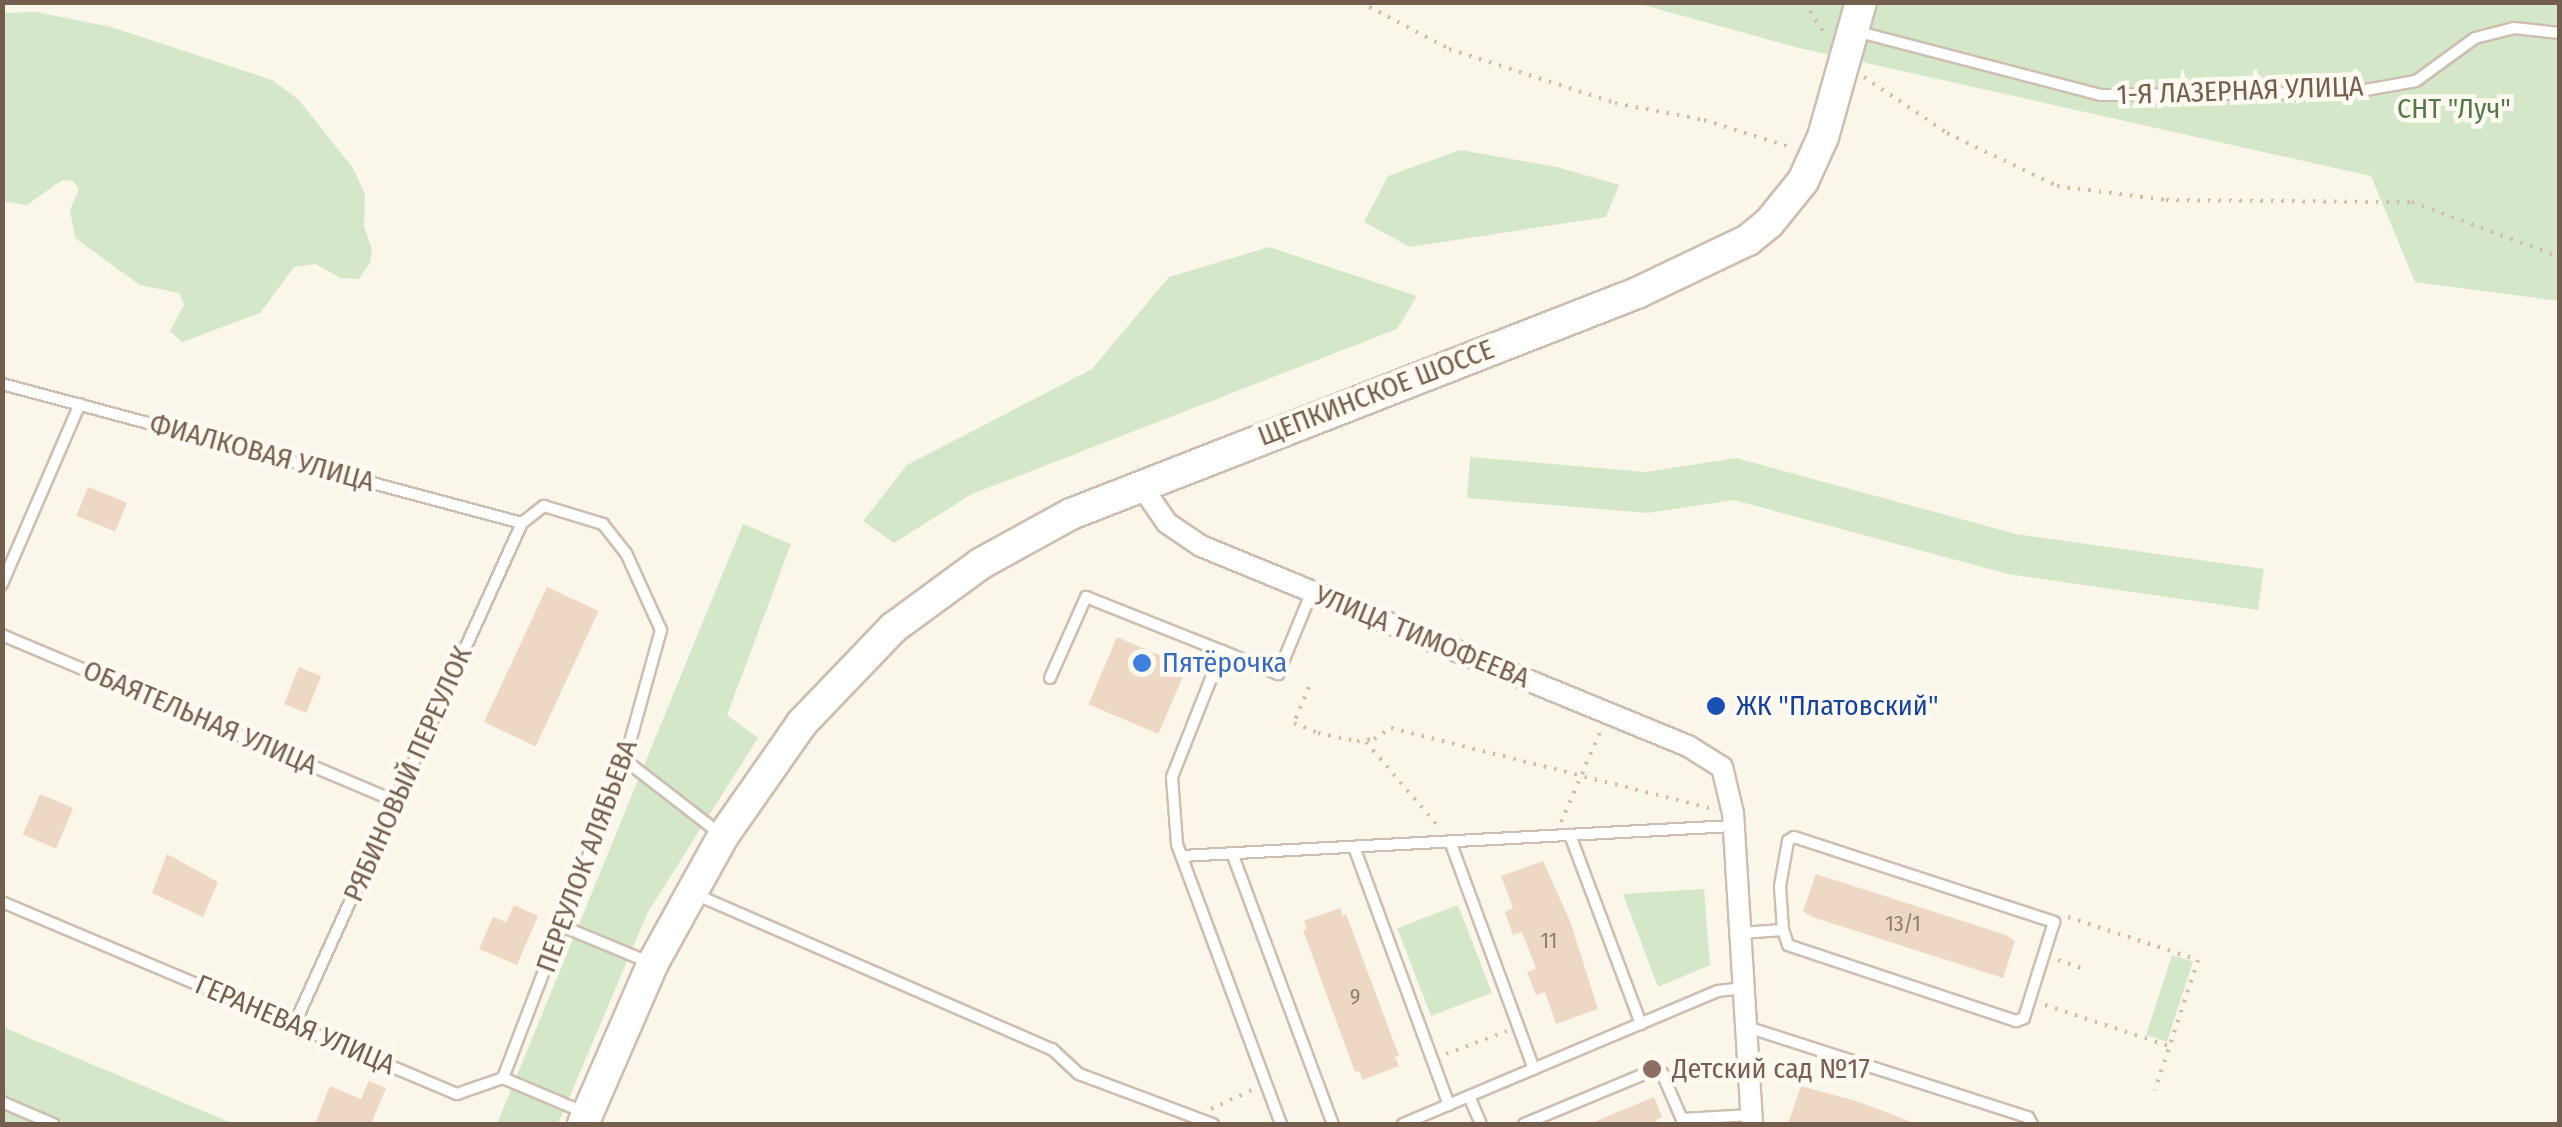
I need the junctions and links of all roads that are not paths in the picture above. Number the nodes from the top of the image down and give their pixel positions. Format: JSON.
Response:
{"nodes":[{"id":1,"x":1858,"y":17,"type":"edge"},
{"id":2,"x":2560,"y":33,"type":"edge"},
{"id":3,"x":2,"y":384,"type":"edge"},
{"id":4,"x":80,"y":404,"type":"junction"},
{"id":5,"x":1140,"y":484,"type":"junction"},
{"id":6,"x":522,"y":522,"type":"junction"},
{"id":7,"x":2,"y":584,"type":"edge"},
{"id":8,"x":1312,"y":591,"type":"junction"},
{"id":9,"x":2,"y":634,"type":"edge"},
{"id":10,"x":1222,"y":650,"type":"junction"},
{"id":11,"x":1050,"y":678,"type":"dead end"},
{"id":12,"x":625,"y":760,"type":"junction"},
{"id":13,"x":397,"y":802,"type":"junction"},
{"id":14,"x":1733,"y":819,"type":"junction"},
{"id":15,"x":1570,"y":835,"type":"junction"},
{"id":16,"x":723,"y":836,"type":"junction"},
{"id":17,"x":1450,"y":841,"type":"junction"},
{"id":18,"x":1354,"y":846,"type":"junction"},
{"id":19,"x":1232,"y":853,"type":"junction"},
{"id":20,"x":1182,"y":856,"type":"junction"},
{"id":21,"x":691,"y":892,"type":"junction"},
{"id":22,"x":2,"y":902,"type":"edge"},
{"id":23,"x":564,"y":927,"type":"junction"},
{"id":24,"x":1783,"y":930,"type":"junction"},
{"id":25,"x":1740,"y":933,"type":"junction"},
{"id":26,"x":653,"y":963,"type":"junction"},
{"id":27,"x":1743,"y":988,"type":"junction"},
{"id":28,"x":1641,"y":1024,"type":"junction"},
{"id":29,"x":294,"y":1025,"type":"junction"},
{"id":30,"x":1746,"y":1026,"type":"junction"},
{"id":31,"x":1534,"y":1069,"type":"junction"},
{"id":32,"x":503,"y":1078,"type":"junction"},
{"id":33,"x":1470,"y":1096,"type":"junction"},
{"id":34,"x":2,"y":1102,"type":"edge"},
{"id":35,"x":1449,"y":1105,"type":"junction"},
{"id":36,"x":585,"y":1119,"type":"edge"},
{"id":37,"x":1751,"y":1120,"type":"edge"},
{"id":38,"x":1683,"y":1122,"type":"edge"},
{"id":39,"x":53,"y":1124,"type":"edge"},
{"id":40,"x":1212,"y":1124,"type":"edge"},
{"id":41,"x":1281,"y":1124,"type":"edge"},
{"id":42,"x":1332,"y":1124,"type":"edge"},
{"id":43,"x":1403,"y":1124,"type":"edge"},
{"id":44,"x":1481,"y":1124,"type":"edge"},
{"id":45,"x":1524,"y":1124,"type":"edge"},
{"id":46,"x":2032,"y":1124,"type":"edge"}],
"edges":[{"from":1,"to":2,"type":"lane","name":"1-Я ЛАЗЕРНАЯ УЛИЦА"},
{"from":1,"to":5,"type":"main road","name":"ЩЕПКИНСКОЕ ШОССЕ"},
{"from":3,"to":4,"type":"lane","name":"ФИАЛКОВАЯ УЛИЦА"},
{"from":4,"to":6,"type":"lane","name":"ФИАЛКОВАЯ УЛИЦА"},
{"from":4,"to":7,"type":"lane"},
{"from":5,"to":8,"type":"street","name":"УЛИЦА ТИМОФЕЕВА"},
{"from":5,"to":16,"type":"main road","name":"ЩЕПКИНСКОЕ ШОССЕ"},
{"from":6,"to":12,"type":"lane","name":"ПЕРЕУЛОК АЛЯБЬЕВА"},
{"from":6,"to":13,"type":"lane","name":"РЯБИНОВЫЙ ПЕРЕУЛОК"},
{"from":8,"to":10,"type":"lane"},
{"from":8,"to":14,"type":"street","name":"УЛИЦА ТИМОФЕЕВА"},
{"from":9,"to":13,"type":"lane","name":"ОБАЯТЕЛЬНАЯ УЛИЦА"},
{"from":10,"to":11,"type":"lane"},
{"from":10,"to":20,"type":"lane"},
{"from":12,"to":16,"type":"lane"},
{"from":12,"to":23,"type":"lane","name":"ПЕРЕУЛОК АЛЯБЬЕВА"},
{"from":13,"to":29,"type":"lane","name":"РЯБИНОВЫЙ ПЕРЕУЛОК"},
{"from":14,"to":15,"type":"lane"},
{"from":14,"to":25,"type":"street"},
{"from":15,"to":17,"type":"lane"},
{"from":15,"to":28,"type":"lane"},
{"from":16,"to":21,"type":"main road"},
{"from":17,"to":18,"type":"lane"},
{"from":17,"to":31,"type":"lane"},
{"from":18,"to":19,"type":"lane"},
{"from":18,"to":35,"type":"lane"},
{"from":19,"to":20,"type":"lane"},
{"from":19,"to":42,"type":"lane"},
{"from":20,"to":41,"type":"lane"},
{"from":21,"to":26,"type":"main road"},
{"from":21,"to":40,"type":"lane"},
{"from":22,"to":29,"type":"lane","name":"ГЕРАНЕВАЯ УЛИЦА"},
{"from":23,"to":26,"type":"lane"},
{"from":23,"to":32,"type":"lane","name":"ПЕРЕУЛОК АЛЯБЬЕВА"},
{"from":24,"to":24,"type":"lane"},
{"from":24,"to":25,"type":"lane"},
{"from":25,"to":27,"type":"street"},
{"from":26,"to":36,"type":"main road"},
{"from":27,"to":28,"type":"lane"},
{"from":27,"to":30,"type":"street"},
{"from":28,"to":31,"type":"lane"},
{"from":29,"to":32,"type":"lane","name":"ГЕРАНЕВАЯ УЛИЦА"},
{"from":30,"to":37,"type":"street"},
{"from":30,"to":46,"type":"lane"},
{"from":31,"to":33,"type":"lane"},
{"from":32,"to":36,"type":"lane"},
{"from":33,"to":35,"type":"lane"},
{"from":33,"to":44,"type":"lane"},
{"from":34,"to":39,"type":"lane"},
{"from":35,"to":43,"type":"lane"},
{"from":37,"to":38,"type":"lane"},
{"from":38,"to":45,"type":"lane"}]}
